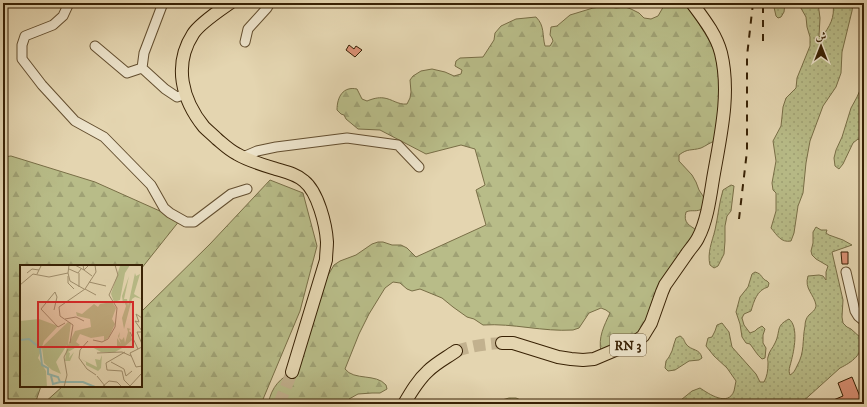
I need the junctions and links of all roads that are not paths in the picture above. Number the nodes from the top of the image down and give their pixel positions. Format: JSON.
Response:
{"nodes":[{"id":1,"x":69,"y":3,"type":"edge"},
{"id":2,"x":163,"y":3,"type":"edge"},
{"id":3,"x":230,"y":3,"type":"edge"},
{"id":4,"x":270,"y":3,"type":"edge"},
{"id":5,"x":692,"y":3,"type":"edge"},
{"id":6,"x":245,"y":42,"type":"dead end"},
{"id":7,"x":95,"y":46,"type":"dead end"},
{"id":8,"x":142,"y":68,"type":"junction"},
{"id":9,"x":186,"y":94,"type":"junction"},
{"id":10,"x":243,"y":157,"type":"junction"},
{"id":11,"x":419,"y":167,"type":"dead end"},
{"id":12,"x":247,"y":189,"type":"dead end"},
{"id":13,"x":846,"y":272,"type":"dead end"},
{"id":14,"x":864,"y":321,"type":"edge"},
{"id":15,"x":502,"y":343,"type":"tunnel mouth"},
{"id":16,"x":456,"y":351,"type":"tunnel mouth"},
{"id":17,"x":292,"y":372,"type":"tunnel mouth"},
{"id":18,"x":404,"y":404,"type":"edge"}],
"edges":[{"from":1,"to":12,"type":"street"},
{"from":2,"to":8,"type":"street"},
{"from":3,"to":9,"type":"main road"},
{"from":4,"to":6,"type":"street"},
{"from":5,"to":15,"type":"main road","number":"RN 3"},
{"from":7,"to":8,"type":"street"},
{"from":8,"to":9,"type":"street"},
{"from":9,"to":10,"type":"main road"},
{"from":10,"to":11,"type":"street"},
{"from":10,"to":17,"type":"main road"},
{"from":13,"to":14,"type":"street"},
{"from":16,"to":18,"type":"main road"}]}
